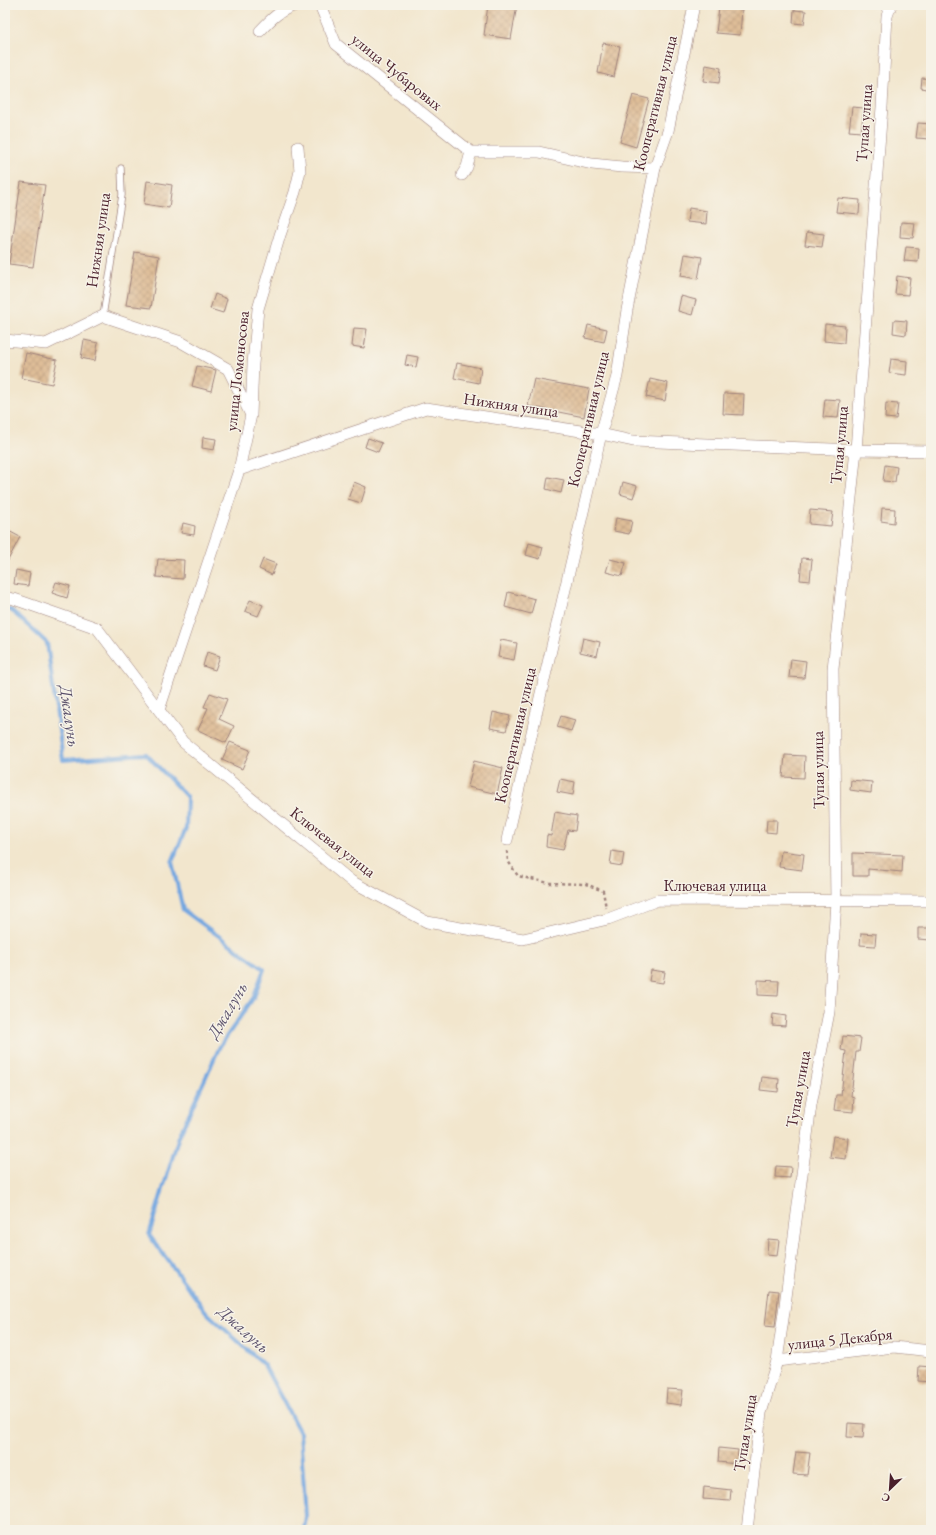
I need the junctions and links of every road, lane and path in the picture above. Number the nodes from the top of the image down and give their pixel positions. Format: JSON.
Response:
{"nodes":[{"id":1,"x":298,"y":5,"type":"edge"},
{"id":2,"x":320,"y":5,"type":"edge"},
{"id":3,"x":694,"y":5,"type":"edge"},
{"id":4,"x":891,"y":5,"type":"edge"},
{"id":5,"x":260,"y":31,"type":"dead end"},
{"id":6,"x":298,"y":147,"type":"dead end"},
{"id":7,"x":471,"y":152,"type":"junction"},
{"id":8,"x":121,"y":168,"type":"dead end"},
{"id":9,"x":654,"y":168,"type":"junction"},
{"id":10,"x":462,"y":175,"type":"dead end"},
{"id":11,"x":103,"y":316,"type":"junction"},
{"id":12,"x":5,"y":340,"type":"edge"},
{"id":13,"x":251,"y":415,"type":"junction"},
{"id":14,"x":601,"y":434,"type":"junction"},
{"id":15,"x":856,"y":450,"type":"junction"},
{"id":16,"x":931,"y":451,"type":"edge"},
{"id":17,"x":240,"y":470,"type":"junction"},
{"id":18,"x":5,"y":597,"type":"edge"},
{"id":19,"x":159,"y":710,"type":"junction"},
{"id":20,"x":507,"y":840,"type":"joint"},
{"id":21,"x":836,"y":901,"type":"junction"},
{"id":22,"x":931,"y":901,"type":"edge"},
{"id":23,"x":608,"y":919,"type":"junction"},
{"id":24,"x":931,"y":1351,"type":"edge"},
{"id":25,"x":777,"y":1361,"type":"junction"},
{"id":26,"x":747,"y":1530,"type":"edge"}],
"edges":[{"from":1,"to":5,"type":"street"},
{"from":2,"to":7,"type":"street","name":"улица Чубаровых"},
{"from":3,"to":9,"type":"street","name":"Кооперативная улица"},
{"from":4,"to":15,"type":"street","name":"Тупая улица"},
{"from":6,"to":13,"type":"street","name":"улица Ломоносова"},
{"from":7,"to":9,"type":"street"},
{"from":7,"to":10,"type":"street"},
{"from":8,"to":11,"type":"lane","name":"Нижняя улица"},
{"from":9,"to":14,"type":"street","name":"Кооперативная улица"},
{"from":11,"to":12,"type":"street"},
{"from":11,"to":13,"type":"street"},
{"from":13,"to":17,"type":"street","name":"улица Ломоносова"},
{"from":14,"to":15,"type":"street","name":"Нижняя улица"},
{"from":14,"to":17,"type":"street","name":"Нижняя улица"},
{"from":14,"to":20,"type":"street","name":"Кооперативная улица"},
{"from":15,"to":16,"type":"street","name":"Нижняя улица"},
{"from":15,"to":21,"type":"street","name":"Тупая улица"},
{"from":17,"to":19,"type":"street","name":"улица Ломоносова"},
{"from":18,"to":19,"type":"street","name":"Ключевая улица"},
{"from":19,"to":23,"type":"street","name":"Ключевая улица"},
{"from":20,"to":23,"type":"path"},
{"from":21,"to":22,"type":"street","name":"Ключевая улица"},
{"from":21,"to":23,"type":"street","name":"Ключевая улица"},
{"from":21,"to":25,"type":"street","name":"Тупая улица"},
{"from":24,"to":25,"type":"street","name":"улица 5 Декабря"},
{"from":25,"to":26,"type":"street","name":"Тупая улица"}]}
